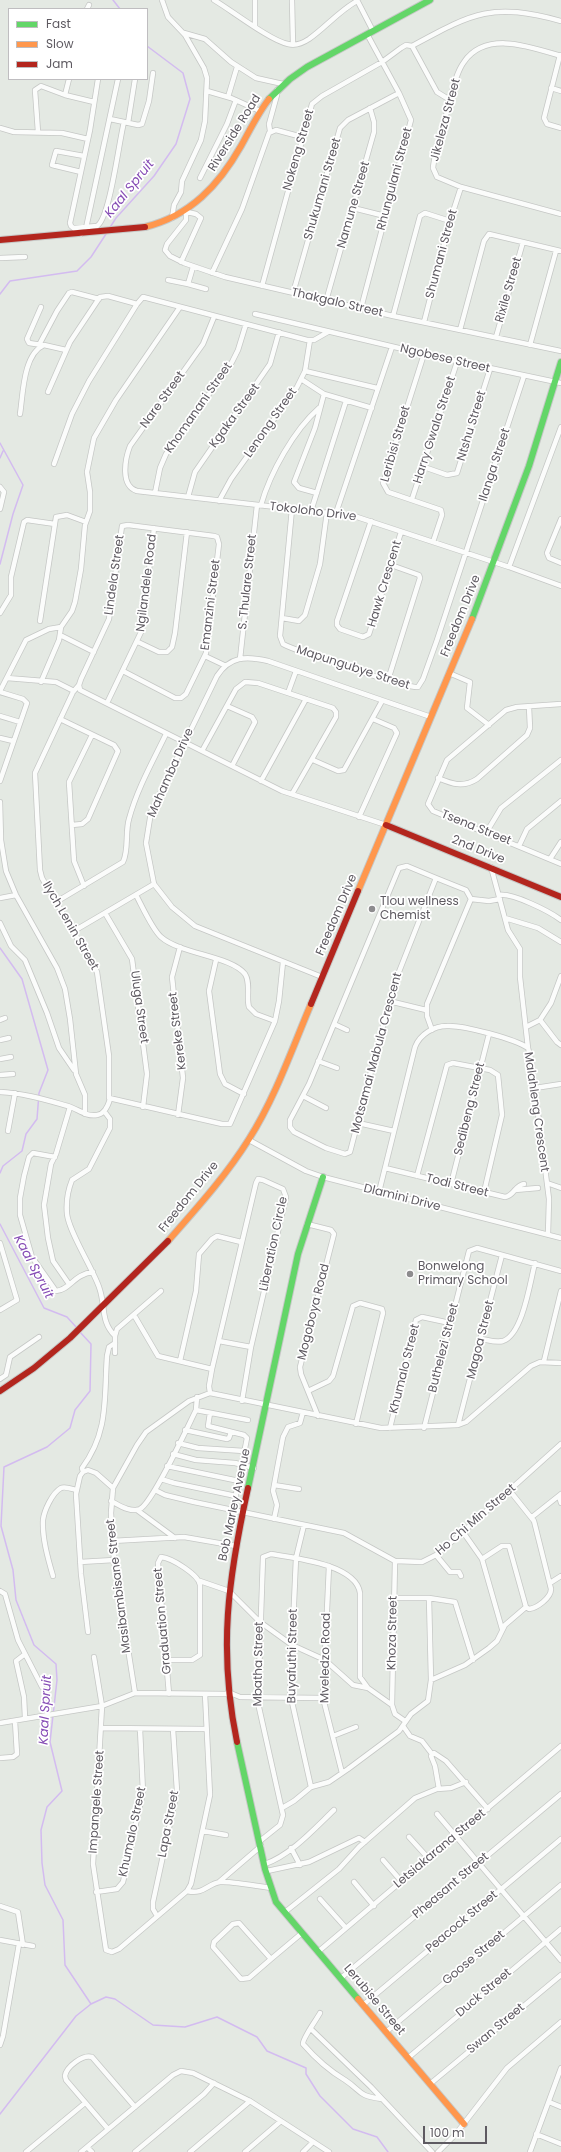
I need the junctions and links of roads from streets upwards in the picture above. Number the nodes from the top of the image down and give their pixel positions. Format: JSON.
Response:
{"nodes":[{"id":1,"x":162,"y":0,"type":"edge"},
{"id":2,"x":214,"y":0,"type":"edge"},
{"id":3,"x":255,"y":0,"type":"edge"},
{"id":4,"x":292,"y":0,"type":"edge"},
{"id":5,"x":357,"y":0,"type":"edge"},
{"id":6,"x":430,"y":0,"type":"edge"},
{"id":7,"x":222,"y":3,"type":"edge"},
{"id":8,"x":561,"y":21,"type":"edge"},
{"id":9,"x":255,"y":26,"type":"junction"},
{"id":10,"x":184,"y":33,"type":"junction"},
{"id":11,"x":370,"y":33,"type":"junction"},
{"id":12,"x":293,"y":45,"type":"junction"},
{"id":13,"x":412,"y":46,"type":"junction"},
{"id":14,"x":561,"y":55,"type":"edge"},
{"id":15,"x":382,"y":62,"type":"junction"},
{"id":16,"x":237,"y":67,"type":"junction"},
{"id":17,"x":153,"y":73,"type":"dead end"},
{"id":18,"x":69,"y":80,"type":"edge"},
{"id":19,"x":98,"y":80,"type":"edge"},
{"id":20,"x":118,"y":80,"type":"edge"},
{"id":21,"x":135,"y":80,"type":"edge"},
{"id":22,"x":283,"y":84,"type":"junction"},
{"id":23,"x":551,"y":88,"type":"junction"},
{"id":24,"x":277,"y":90,"type":"junction"},
{"id":25,"x":207,"y":91,"type":"junction"},
{"id":26,"x":561,"y":91,"type":"edge"},
{"id":27,"x":399,"y":93,"type":"junction"},
{"id":28,"x":66,"y":94,"type":"junction"},
{"id":29,"x":228,"y":97,"type":"junction"},
{"id":30,"x":236,"y":100,"type":"junction"},
{"id":31,"x":450,"y":100,"type":"junction"},
{"id":32,"x":94,"y":102,"type":"junction"},
{"id":33,"x":370,"y":108,"type":"junction"},
{"id":34,"x":260,"y":111,"type":"junction"},
{"id":35,"x":110,"y":119,"type":"junction"},
{"id":36,"x":126,"y":122,"type":"junction"},
{"id":37,"x":0,"y":128,"type":"edge"},
{"id":38,"x":561,"y":128,"type":"edge"},
{"id":39,"x":270,"y":131,"type":"junction"},
{"id":40,"x":38,"y":132,"type":"junction"},
{"id":41,"x":302,"y":137,"type":"junction"},
{"id":42,"x":88,"y":138,"type":"junction"},
{"id":43,"x":84,"y":156,"type":"junction"},
{"id":44,"x":81,"y":172,"type":"junction"},
{"id":45,"x":200,"y":178,"type":"dead end"},
{"id":46,"x":462,"y":187,"type":"junction"},
{"id":47,"x":353,"y":208,"type":"junction"},
{"id":48,"x":187,"y":211,"type":"junction"},
{"id":49,"x":561,"y":214,"type":"edge"},
{"id":50,"x":384,"y":216,"type":"junction"},
{"id":51,"x":172,"y":218,"type":"junction"},
{"id":52,"x":450,"y":221,"type":"junction"},
{"id":53,"x":74,"y":228,"type":"junction"},
{"id":54,"x":86,"y":228,"type":"junction"},
{"id":55,"x":81,"y":234,"type":"junction"},
{"id":56,"x":0,"y":240,"type":"edge"},
{"id":57,"x":523,"y":242,"type":"junction"},
{"id":58,"x":559,"y":251,"type":"edge"},
{"id":59,"x":25,"y":257,"type":"dead end"},
{"id":60,"x":0,"y":258,"type":"edge"},
{"id":61,"x":181,"y":262,"type":"junction"},
{"id":62,"x":193,"y":267,"type":"junction"},
{"id":63,"x":212,"y":273,"type":"junction"},
{"id":64,"x":168,"y":280,"type":"dead end"},
{"id":65,"x":188,"y":284,"type":"junction"},
{"id":66,"x":262,"y":286,"type":"junction"},
{"id":67,"x":206,"y":289,"type":"dead end"},
{"id":68,"x":293,"y":293,"type":"junction"},
{"id":69,"x":99,"y":299,"type":"junction"},
{"id":70,"x":326,"y":301,"type":"junction"},
{"id":71,"x":137,"y":304,"type":"junction"},
{"id":72,"x":180,"y":307,"type":"junction"},
{"id":73,"x":41,"y":308,"type":"dead end"},
{"id":74,"x":361,"y":308,"type":"junction"},
{"id":75,"x":255,"y":314,"type":"dead end"},
{"id":76,"x":393,"y":316,"type":"junction"},
{"id":77,"x":214,"y":317,"type":"junction"},
{"id":78,"x":424,"y":322,"type":"junction"},
{"id":79,"x":246,"y":324,"type":"junction"},
{"id":80,"x":460,"y":330,"type":"junction"},
{"id":81,"x":279,"y":332,"type":"junction"},
{"id":82,"x":328,"y":332,"type":"junction"},
{"id":83,"x":496,"y":338,"type":"junction"},
{"id":84,"x":310,"y":340,"type":"junction"},
{"id":85,"x":40,"y":345,"type":"junction"},
{"id":86,"x":530,"y":345,"type":"junction"},
{"id":87,"x":392,"y":346,"type":"junction"},
{"id":88,"x":66,"y":350,"type":"junction"},
{"id":89,"x":561,"y":351,"type":"edge"},
{"id":90,"x":424,"y":354,"type":"junction"},
{"id":91,"x":457,"y":362,"type":"junction"},
{"id":92,"x":561,"y":362,"type":"edge"},
{"id":93,"x":490,"y":369,"type":"junction"},
{"id":94,"x":305,"y":371,"type":"junction"},
{"id":95,"x":524,"y":376,"type":"junction"},
{"id":96,"x":301,"y":379,"type":"junction"},
{"id":97,"x":558,"y":383,"type":"edge"},
{"id":98,"x":377,"y":388,"type":"junction"},
{"id":99,"x":48,"y":392,"type":"dead end"},
{"id":100,"x":324,"y":394,"type":"junction"},
{"id":101,"x":346,"y":401,"type":"junction"},
{"id":102,"x":320,"y":408,"type":"junction"},
{"id":103,"x":372,"y":408,"type":"junction"},
{"id":104,"x":20,"y":414,"type":"dead end"},
{"id":105,"x":561,"y":428,"type":"edge"},
{"id":106,"x":54,"y":464,"type":"dead end"},
{"id":107,"x":424,"y":467,"type":"junction"},
{"id":108,"x":0,"y":487,"type":"edge"},
{"id":109,"x":128,"y":487,"type":"joint"},
{"id":110,"x":155,"y":493,"type":"junction"},
{"id":111,"x":316,"y":493,"type":"junction"},
{"id":112,"x":188,"y":497,"type":"junction"},
{"id":113,"x":412,"y":499,"type":"junction"},
{"id":114,"x":220,"y":501,"type":"junction"},
{"id":115,"x":259,"y":505,"type":"junction"},
{"id":116,"x":0,"y":509,"type":"edge"},
{"id":117,"x":292,"y":509,"type":"junction"},
{"id":118,"x":311,"y":511,"type":"junction"},
{"id":119,"x":327,"y":512,"type":"junction"},
{"id":120,"x":336,"y":514,"type":"junction"},
{"id":121,"x":561,"y":519,"type":"edge"},
{"id":122,"x":371,"y":521,"type":"junction"},
{"id":123,"x":86,"y":522,"type":"junction"},
{"id":124,"x":54,"y":524,"type":"junction"},
{"id":125,"x":122,"y":526,"type":"joint"},
{"id":126,"x":154,"y":528,"type":"junction"},
{"id":127,"x":187,"y":532,"type":"junction"},
{"id":128,"x":401,"y":532,"type":"junction"},
{"id":129,"x":433,"y":542,"type":"junction"},
{"id":130,"x":466,"y":553,"type":"junction"},
{"id":131,"x":494,"y":563,"type":"junction"},
{"id":132,"x":561,"y":563,"type":"edge"},
{"id":133,"x":391,"y":565,"type":"junction"},
{"id":134,"x":510,"y":567,"type":"junction"},
{"id":135,"x":561,"y":586,"type":"edge"},
{"id":136,"x":0,"y":613,"type":"edge"},
{"id":137,"x":282,"y":618,"type":"junction"},
{"id":138,"x":40,"y":622,"type":"dead end"},
{"id":139,"x":61,"y":627,"type":"junction"},
{"id":140,"x":60,"y":635,"type":"junction"},
{"id":141,"x":138,"y":642,"type":"junction"},
{"id":142,"x":94,"y":652,"type":"junction"},
{"id":143,"x":205,"y":656,"type":"junction"},
{"id":144,"x":240,"y":659,"type":"junction"},
{"id":145,"x":224,"y":666,"type":"junction"},
{"id":146,"x":296,"y":670,"type":"junction"},
{"id":147,"x":123,"y":671,"type":"junction"},
{"id":148,"x":450,"y":673,"type":"junction"},
{"id":149,"x":7,"y":678,"type":"junction"},
{"id":150,"x":388,"y":680,"type":"junction"},
{"id":151,"x":41,"y":682,"type":"junction"},
{"id":152,"x":2,"y":683,"type":"edge"},
{"id":153,"x":79,"y":687,"type":"junction"},
{"id":154,"x":74,"y":691,"type":"junction"},
{"id":155,"x":0,"y":692,"type":"edge"},
{"id":156,"x":288,"y":693,"type":"junction"},
{"id":157,"x":306,"y":699,"type":"junction"},
{"id":158,"x":382,"y":701,"type":"junction"},
{"id":159,"x":107,"y":703,"type":"junction"},
{"id":160,"x":561,"y":704,"type":"edge"},
{"id":161,"x":227,"y":706,"type":"junction"},
{"id":162,"x":529,"y":706,"type":"junction"},
{"id":163,"x":0,"y":716,"type":"edge"},
{"id":164,"x":431,"y":717,"type":"junction"},
{"id":165,"x":60,"y":719,"type":"junction"},
{"id":166,"x":373,"y":719,"type":"junction"},
{"id":167,"x":20,"y":722,"type":"junction"},
{"id":168,"x":489,"y":725,"type":"junction"},
{"id":169,"x":166,"y":734,"type":"junction"},
{"id":170,"x":92,"y":735,"type":"junction"},
{"id":171,"x":0,"y":738,"type":"edge"},
{"id":172,"x":13,"y":741,"type":"junction"},
{"id":173,"x":184,"y":742,"type":"junction"},
{"id":174,"x":202,"y":751,"type":"junction"},
{"id":175,"x":313,"y":760,"type":"junction"},
{"id":176,"x":561,"y":760,"type":"edge"},
{"id":177,"x":232,"y":766,"type":"junction"},
{"id":178,"x":438,"y":778,"type":"junction"},
{"id":179,"x":0,"y":781,"type":"edge"},
{"id":180,"x":261,"y":781,"type":"junction"},
{"id":181,"x":292,"y":794,"type":"junction"},
{"id":182,"x":561,"y":801,"type":"edge"},
{"id":183,"x":0,"y":802,"type":"edge"},
{"id":184,"x":0,"y":816,"type":"edge"},
{"id":185,"x":359,"y":817,"type":"junction"},
{"id":186,"x":72,"y":825,"type":"junction"},
{"id":187,"x":386,"y":825,"type":"junction"},
{"id":188,"x":486,"y":833,"type":"junction"},
{"id":189,"x":0,"y":839,"type":"edge"},
{"id":190,"x":561,"y":842,"type":"edge"},
{"id":191,"x":519,"y":846,"type":"junction"},
{"id":192,"x":550,"y":859,"type":"junction"},
{"id":193,"x":561,"y":864,"type":"edge"},
{"id":194,"x":490,"y":867,"type":"junction"},
{"id":195,"x":0,"y":872,"type":"edge"},
{"id":196,"x":6,"y":872,"type":"junction"},
{"id":197,"x":436,"y":878,"type":"junction"},
{"id":198,"x":154,"y":884,"type":"junction"},
{"id":199,"x":84,"y":886,"type":"junction"},
{"id":200,"x":16,"y":895,"type":"junction"},
{"id":201,"x":136,"y":895,"type":"junction"},
{"id":202,"x":500,"y":897,"type":"junction"},
{"id":203,"x":561,"y":897,"type":"edge"},
{"id":204,"x":0,"y":898,"type":"edge"},
{"id":205,"x":471,"y":898,"type":"junction"},
{"id":206,"x":56,"y":902,"type":"junction"},
{"id":207,"x":105,"y":913,"type":"junction"},
{"id":208,"x":505,"y":918,"type":"junction"},
{"id":209,"x":561,"y":920,"type":"edge"},
{"id":210,"x":0,"y":925,"type":"edge"},
{"id":211,"x":74,"y":931,"type":"junction"},
{"id":212,"x":561,"y":942,"type":"edge"},
{"id":213,"x":180,"y":947,"type":"junction"},
{"id":214,"x":216,"y":960,"type":"junction"},
{"id":215,"x":283,"y":962,"type":"junction"},
{"id":216,"x":561,"y":976,"type":"edge"},
{"id":217,"x":322,"y":977,"type":"junction"},
{"id":218,"x":389,"y":1001,"type":"junction"},
{"id":219,"x":426,"y":1010,"type":"junction"},
{"id":220,"x":540,"y":1020,"type":"junction"},
{"id":221,"x":274,"y":1021,"type":"junction"},
{"id":222,"x":334,"y":1024,"type":"junction"},
{"id":223,"x":526,"y":1027,"type":"junction"},
{"id":224,"x":347,"y":1030,"type":"dead end"},
{"id":225,"x":432,"y":1030,"type":"junction"},
{"id":226,"x":489,"y":1034,"type":"junction"},
{"id":227,"x":9,"y":1038,"type":"dead end"},
{"id":228,"x":0,"y":1040,"type":"edge"},
{"id":229,"x":561,"y":1045,"type":"edge"},
{"id":230,"x":528,"y":1048,"type":"junction"},
{"id":231,"x":11,"y":1057,"type":"dead end"},
{"id":232,"x":0,"y":1059,"type":"edge"},
{"id":233,"x":318,"y":1061,"type":"junction"},
{"id":234,"x":337,"y":1068,"type":"dead end"},
{"id":235,"x":481,"y":1068,"type":"junction"},
{"id":236,"x":75,"y":1072,"type":"junction"},
{"id":237,"x":13,"y":1074,"type":"dead end"},
{"id":238,"x":0,"y":1075,"type":"edge"},
{"id":239,"x":561,"y":1084,"type":"edge"},
{"id":240,"x":535,"y":1088,"type":"junction"},
{"id":241,"x":0,"y":1092,"type":"edge"},
{"id":242,"x":16,"y":1093,"type":"junction"},
{"id":243,"x":244,"y":1094,"type":"junction"},
{"id":244,"x":303,"y":1096,"type":"junction"},
{"id":245,"x":110,"y":1099,"type":"junction"},
{"id":246,"x":70,"y":1106,"type":"junction"},
{"id":247,"x":143,"y":1107,"type":"junction"},
{"id":248,"x":326,"y":1108,"type":"dead end"},
{"id":249,"x":104,"y":1111,"type":"junction"},
{"id":250,"x":85,"y":1114,"type":"junction"},
{"id":251,"x":178,"y":1115,"type":"junction"},
{"id":252,"x":358,"y":1123,"type":"junction"},
{"id":253,"x":8,"y":1131,"type":"dead end"},
{"id":254,"x":394,"y":1131,"type":"junction"},
{"id":255,"x":249,"y":1140,"type":"junction"},
{"id":256,"x":55,"y":1157,"type":"junction"},
{"id":257,"x":385,"y":1168,"type":"junction"},
{"id":258,"x":417,"y":1176,"type":"junction"},
{"id":259,"x":323,"y":1177,"type":"junction"},
{"id":260,"x":547,"y":1183,"type":"junction"},
{"id":261,"x":451,"y":1184,"type":"junction"},
{"id":262,"x":524,"y":1184,"type":"dead end"},
{"id":263,"x":538,"y":1188,"type":"dead end"},
{"id":264,"x":561,"y":1188,"type":"edge"},
{"id":265,"x":515,"y":1190,"type":"junction"},
{"id":266,"x":379,"y":1192,"type":"junction"},
{"id":267,"x":484,"y":1192,"type":"junction"},
{"id":268,"x":307,"y":1224,"type":"junction"},
{"id":269,"x":548,"y":1234,"type":"junction"},
{"id":270,"x":561,"y":1238,"type":"edge"},
{"id":271,"x":241,"y":1242,"type":"junction"},
{"id":272,"x":0,"y":1243,"type":"edge"},
{"id":273,"x":502,"y":1255,"type":"junction"},
{"id":274,"x":6,"y":1258,"type":"junction"},
{"id":275,"x":0,"y":1259,"type":"edge"},
{"id":276,"x":535,"y":1263,"type":"junction"},
{"id":277,"x":561,"y":1271,"type":"edge"},
{"id":278,"x":93,"y":1272,"type":"junction"},
{"id":279,"x":69,"y":1284,"type":"junction"},
{"id":280,"x":161,"y":1291,"type":"dead end"},
{"id":281,"x":561,"y":1291,"type":"edge"},
{"id":282,"x":104,"y":1304,"type":"junction"},
{"id":283,"x":0,"y":1310,"type":"edge"},
{"id":284,"x":134,"y":1315,"type":"junction"},
{"id":285,"x":450,"y":1323,"type":"junction"},
{"id":286,"x":115,"y":1336,"type":"junction"},
{"id":287,"x":39,"y":1337,"type":"dead end"},
{"id":288,"x":482,"y":1339,"type":"junction"},
{"id":289,"x":219,"y":1341,"type":"junction"},
{"id":290,"x":115,"y":1343,"type":"junction"},
{"id":291,"x":251,"y":1348,"type":"junction"},
{"id":292,"x":115,"y":1353,"type":"dead end"},
{"id":293,"x":180,"y":1361,"type":"junction"},
{"id":294,"x":544,"y":1361,"type":"junction"},
{"id":295,"x":561,"y":1363,"type":"edge"},
{"id":296,"x":212,"y":1369,"type":"junction"},
{"id":297,"x":0,"y":1379,"type":"edge"},
{"id":298,"x":0,"y":1391,"type":"edge"},
{"id":299,"x":308,"y":1391,"type":"junction"},
{"id":300,"x":210,"y":1393,"type":"junction"},
{"id":301,"x":197,"y":1397,"type":"junction"},
{"id":302,"x":242,"y":1400,"type":"junction"},
{"id":303,"x":267,"y":1405,"type":"junction"},
{"id":304,"x":196,"y":1410,"type":"junction"},
{"id":305,"x":303,"y":1412,"type":"junction"},
{"id":306,"x":210,"y":1413,"type":"junction"},
{"id":307,"x":318,"y":1416,"type":"junction"},
{"id":308,"x":248,"y":1420,"type":"dead end"},
{"id":309,"x":356,"y":1424,"type":"junction"},
{"id":310,"x":458,"y":1425,"type":"junction"},
{"id":311,"x":390,"y":1428,"type":"junction"},
{"id":312,"x":424,"y":1428,"type":"junction"},
{"id":313,"x":185,"y":1430,"type":"junction"},
{"id":314,"x":231,"y":1432,"type":"junction"},
{"id":315,"x":178,"y":1443,"type":"junction"},
{"id":316,"x":561,"y":1444,"type":"edge"},
{"id":317,"x":244,"y":1451,"type":"junction"},
{"id":318,"x":173,"y":1454,"type":"junction"},
{"id":319,"x":242,"y":1465,"type":"junction"},
{"id":320,"x":167,"y":1466,"type":"junction"},
{"id":321,"x":254,"y":1468,"type":"junction"},
{"id":322,"x":83,"y":1472,"type":"junction"},
{"id":323,"x":161,"y":1479,"type":"junction"},
{"id":324,"x":239,"y":1481,"type":"junction"},
{"id":325,"x":274,"y":1485,"type":"junction"},
{"id":326,"x":113,"y":1488,"type":"junction"},
{"id":327,"x":299,"y":1489,"type":"dead end"},
{"id":328,"x":76,"y":1490,"type":"junction"},
{"id":329,"x":155,"y":1490,"type":"junction"},
{"id":330,"x":510,"y":1491,"type":"junction"},
{"id":331,"x":560,"y":1495,"type":"edge"},
{"id":332,"x":236,"y":1496,"type":"junction"},
{"id":333,"x":111,"y":1501,"type":"junction"},
{"id":334,"x":561,"y":1503,"type":"edge"},
{"id":335,"x":137,"y":1510,"type":"junction"},
{"id":336,"x":233,"y":1510,"type":"junction"},
{"id":337,"x":244,"y":1512,"type":"junction"},
{"id":338,"x":532,"y":1517,"type":"junction"},
{"id":339,"x":274,"y":1519,"type":"junction"},
{"id":340,"x":304,"y":1525,"type":"junction"},
{"id":341,"x":463,"y":1532,"type":"junction"},
{"id":342,"x":176,"y":1538,"type":"junction"},
{"id":343,"x":112,"y":1541,"type":"junction"},
{"id":344,"x":236,"y":1546,"type":"junction"},
{"id":345,"x":436,"y":1555,"type":"junction"},
{"id":346,"x":296,"y":1558,"type":"junction"},
{"id":347,"x":482,"y":1559,"type":"junction"},
{"id":348,"x":114,"y":1560,"type":"junction"},
{"id":349,"x":395,"y":1561,"type":"junction"},
{"id":350,"x":80,"y":1562,"type":"junction"},
{"id":351,"x":329,"y":1566,"type":"junction"},
{"id":352,"x":53,"y":1576,"type":"dead end"},
{"id":353,"x":462,"y":1576,"type":"dead end"},
{"id":354,"x":561,"y":1576,"type":"edge"},
{"id":355,"x":200,"y":1581,"type":"junction"},
{"id":356,"x":550,"y":1583,"type":"junction"},
{"id":357,"x":0,"y":1591,"type":"edge"},
{"id":358,"x":229,"y":1591,"type":"junction"},
{"id":359,"x":393,"y":1598,"type":"junction"},
{"id":360,"x":429,"y":1598,"type":"junction"},
{"id":361,"x":526,"y":1607,"type":"junction"},
{"id":362,"x":260,"y":1622,"type":"junction"},
{"id":363,"x":502,"y":1629,"type":"junction"},
{"id":364,"x":88,"y":1632,"type":"dead end"},
{"id":365,"x":292,"y":1646,"type":"junction"},
{"id":366,"x":25,"y":1654,"type":"junction"},
{"id":367,"x":94,"y":1657,"type":"dead end"},
{"id":368,"x":166,"y":1660,"type":"junction"},
{"id":369,"x":325,"y":1660,"type":"junction"},
{"id":370,"x":474,"y":1660,"type":"junction"},
{"id":371,"x":431,"y":1680,"type":"junction"},
{"id":372,"x":42,"y":1687,"type":"dead end"},
{"id":373,"x":368,"y":1688,"type":"junction"},
{"id":374,"x":135,"y":1693,"type":"junction"},
{"id":375,"x":228,"y":1693,"type":"junction"},
{"id":376,"x":169,"y":1694,"type":"junction"},
{"id":377,"x":206,"y":1694,"type":"junction"},
{"id":378,"x":257,"y":1698,"type":"junction"},
{"id":379,"x":323,"y":1698,"type":"junction"},
{"id":380,"x":290,"y":1699,"type":"junction"},
{"id":381,"x":392,"y":1705,"type":"junction"},
{"id":382,"x":102,"y":1706,"type":"junction"},
{"id":383,"x":25,"y":1718,"type":"junction"},
{"id":384,"x":14,"y":1720,"type":"junction"},
{"id":385,"x":0,"y":1723,"type":"edge"},
{"id":386,"x":404,"y":1724,"type":"junction"},
{"id":387,"x":356,"y":1727,"type":"dead end"},
{"id":388,"x":102,"y":1728,"type":"junction"},
{"id":389,"x":140,"y":1728,"type":"junction"},
{"id":390,"x":173,"y":1729,"type":"junction"},
{"id":391,"x":206,"y":1729,"type":"junction"},
{"id":392,"x":333,"y":1736,"type":"junction"},
{"id":393,"x":560,"y":1749,"type":"edge"},
{"id":394,"x":432,"y":1754,"type":"junction"},
{"id":395,"x":0,"y":1758,"type":"edge"},
{"id":396,"x":342,"y":1773,"type":"junction"},
{"id":397,"x":466,"y":1782,"type":"junction"},
{"id":398,"x":311,"y":1787,"type":"junction"},
{"id":399,"x":439,"y":1789,"type":"junction"},
{"id":400,"x":561,"y":1794,"type":"edge"},
{"id":401,"x":282,"y":1808,"type":"junction"},
{"id":402,"x":488,"y":1809,"type":"junction"},
{"id":403,"x":334,"y":1810,"type":"dead end"},
{"id":404,"x":437,"y":1814,"type":"dead end"},
{"id":405,"x":203,"y":1831,"type":"junction"},
{"id":406,"x":226,"y":1835,"type":"dead end"},
{"id":407,"x":456,"y":1836,"type":"junction"},
{"id":408,"x":409,"y":1837,"type":"dead end"},
{"id":409,"x":561,"y":1839,"type":"edge"},
{"id":410,"x":365,"y":1842,"type":"junction"},
{"id":411,"x":261,"y":1843,"type":"junction"},
{"id":412,"x":291,"y":1848,"type":"junction"},
{"id":413,"x":429,"y":1859,"type":"junction"},
{"id":414,"x":383,"y":1860,"type":"dead end"},
{"id":415,"x":478,"y":1863,"type":"junction"},
{"id":416,"x":265,"y":1864,"type":"junction"},
{"id":417,"x":300,"y":1865,"type":"junction"},
{"id":418,"x":267,"y":1871,"type":"junction"},
{"id":419,"x":219,"y":1882,"type":"junction"},
{"id":420,"x":354,"y":1882,"type":"dead end"},
{"id":421,"x":402,"y":1882,"type":"junction"},
{"id":422,"x":561,"y":1885,"type":"edge"},
{"id":423,"x":271,"y":1888,"type":"junction"},
{"id":424,"x":501,"y":1889,"type":"junction"},
{"id":425,"x":187,"y":1891,"type":"junction"},
{"id":426,"x":96,"y":1892,"type":"junction"},
{"id":427,"x":320,"y":1899,"type":"dead end"},
{"id":428,"x":0,"y":1906,"type":"edge"},
{"id":429,"x":374,"y":1906,"type":"junction"},
{"id":430,"x":284,"y":1912,"type":"junction"},
{"id":431,"x":157,"y":1916,"type":"junction"},
{"id":432,"x":524,"y":1916,"type":"junction"},
{"id":433,"x":346,"y":1928,"type":"junction"},
{"id":434,"x":561,"y":1929,"type":"edge"},
{"id":435,"x":302,"y":1932,"type":"junction"},
{"id":436,"x":0,"y":1940,"type":"edge"},
{"id":437,"x":546,"y":1942,"type":"junction"},
{"id":438,"x":21,"y":1944,"type":"junction"},
{"id":439,"x":33,"y":1946,"type":"dead end"},
{"id":440,"x":319,"y":1951,"type":"junction"},
{"id":441,"x":271,"y":1959,"type":"junction"},
{"id":442,"x":561,"y":1960,"type":"edge"},
{"id":443,"x":561,"y":1975,"type":"edge"},
{"id":444,"x":341,"y":1978,"type":"junction"},
{"id":445,"x":363,"y":2005,"type":"junction"},
{"id":446,"x":320,"y":2013,"type":"dead end"},
{"id":447,"x":561,"y":2022,"type":"edge"},
{"id":448,"x":312,"y":2029,"type":"junction"},
{"id":449,"x":386,"y":2032,"type":"junction"},
{"id":450,"x":0,"y":2045,"type":"edge"},
{"id":451,"x":408,"y":2058,"type":"junction"},
{"id":452,"x":561,"y":2069,"type":"edge"},
{"id":453,"x":214,"y":2083,"type":"junction"},
{"id":454,"x":430,"y":2084,"type":"junction"},
{"id":455,"x":382,"y":2099,"type":"junction"},
{"id":456,"x":250,"y":2101,"type":"junction"},
{"id":457,"x":549,"y":2102,"type":"junction"},
{"id":458,"x":85,"y":2103,"type":"junction"},
{"id":459,"x":135,"y":2106,"type":"junction"},
{"id":460,"x":561,"y":2107,"type":"edge"},
{"id":461,"x":281,"y":2121,"type":"junction"},
{"id":462,"x":464,"y":2124,"type":"junction"},
{"id":463,"x":108,"y":2129,"type":"junction"},
{"id":464,"x":536,"y":2134,"type":"junction"},
{"id":465,"x":313,"y":2142,"type":"junction"},
{"id":466,"x":561,"y":2144,"type":"edge"},
{"id":467,"x":87,"y":2147,"type":"junction"},
{"id":468,"x":26,"y":2152,"type":"edge"},
{"id":469,"x":81,"y":2152,"type":"edge"},
{"id":470,"x":92,"y":2152,"type":"edge"},
{"id":471,"x":136,"y":2152,"type":"edge"},
{"id":472,"x":190,"y":2152,"type":"edge"},
{"id":473,"x":245,"y":2152,"type":"edge"},
{"id":474,"x":303,"y":2152,"type":"edge"},
{"id":475,"x":328,"y":2152,"type":"edge"},
{"id":476,"x":432,"y":2152,"type":"edge"},
{"id":477,"x":438,"y":2152,"type":"edge"},
{"id":478,"x":530,"y":2152,"type":"edge"}],
"edges":[{"from":1,"to":10,"type":"street"},
{"from":2,"to":7,"type":"street"},
{"from":3,"to":9,"type":"street"},
{"from":4,"to":12,"type":"street"},
{"from":5,"to":11,"type":"street","name":"Rhungulani Street"},
{"from":5,"to":12,"type":"street"},
{"from":6,"to":11,"type":"street","name":"Riverside Road"},
{"from":7,"to":9,"type":"street"},
{"from":8,"to":13,"type":"street","name":"Nokeng Street"},
{"from":9,"to":12,"type":"street"},
{"from":10,"to":16,"type":"street"},
{"from":10,"to":25,"type":"street"},
{"from":11,"to":15,"type":"street","name":"Rhungulani Street"},
{"from":11,"to":22,"type":"street","name":"Riverside Road"},
{"from":13,"to":15,"type":"street","name":"Nokeng Street"},
{"from":13,"to":31,"type":"street"},
{"from":14,"to":23,"type":"street"},
{"from":14,"to":31,"type":"street","name":"Jikeleza Street"},
{"from":15,"to":27,"type":"street","name":"Rhungulani Street"},
{"from":15,"to":41,"type":"street","name":"Nokeng Street"},
{"from":16,"to":22,"type":"street"},
{"from":16,"to":29,"type":"street"},
{"from":17,"to":36,"type":"street"},
{"from":18,"to":28,"type":"street"},
{"from":19,"to":32,"type":"street"},
{"from":20,"to":35,"type":"street"},
{"from":21,"to":36,"type":"street"},
{"from":22,"to":24,"type":"street","name":"Riverside Road"},
{"from":23,"to":26,"type":"street"},
{"from":23,"to":38,"type":"street"},
{"from":24,"to":34,"type":"street","name":"Riverside Road"},
{"from":24,"to":39,"type":"street"},
{"from":25,"to":29,"type":"street"},
{"from":25,"to":51,"type":"street"},
{"from":27,"to":33,"type":"street","name":"Shukumani Street"},
{"from":27,"to":50,"type":"street","name":"Rhungulani Street"},
{"from":28,"to":32,"type":"street"},
{"from":28,"to":40,"type":"street"},
{"from":29,"to":30,"type":"street"},
{"from":30,"to":34,"type":"street"},
{"from":30,"to":45,"type":"street"},
{"from":31,"to":46,"type":"street","name":"Jikeleza Street"},
{"from":32,"to":42,"type":"street"},
{"from":33,"to":47,"type":"street","name":"Namune Street"},
{"from":33,"to":68,"type":"street","name":"Shukumani Street"},
{"from":34,"to":48,"type":"street","name":"Riverside Road"},
{"from":35,"to":36,"type":"street"},
{"from":35,"to":54,"type":"street"},
{"from":36,"to":54,"type":"street"},
{"from":37,"to":40,"type":"street"},
{"from":39,"to":41,"type":"street"},
{"from":39,"to":63,"type":"street"},
{"from":40,"to":42,"type":"street"},
{"from":41,"to":66,"type":"street","name":"Nokeng Street"},
{"from":42,"to":43,"type":"street"},
{"from":43,"to":44,"type":"street"},
{"from":43,"to":44,"type":"street"},
{"from":44,"to":53,"type":"street"},
{"from":46,"to":49,"type":"street","name":"Jikeleza Street"},
{"from":46,"to":52,"type":"street","name":"Shumani Street"},
{"from":47,"to":50,"type":"street"},
{"from":47,"to":70,"type":"street","name":"Namune Street"},
{"from":48,"to":51,"type":"street","name":"Riverside Road"},
{"from":48,"to":61,"type":"street"},
{"from":48,"to":61,"type":"street","name":"Thakgalo Street"},
{"from":50,"to":74,"type":"street","name":"Rhungulani Street"},
{"from":51,"to":55,"type":"street","name":"Riverside Road"},
{"from":52,"to":76,"type":"street"},
{"from":52,"to":78,"type":"street","name":"Shumani Street"},
{"from":53,"to":54,"type":"street"},
{"from":53,"to":55,"type":"street"},
{"from":55,"to":56,"type":"street","name":"Riverside Road"},
{"from":57,"to":58,"type":"street"},
{"from":57,"to":80,"type":"street"},
{"from":57,"to":83,"type":"street","name":"Rixile Street"},
{"from":58,"to":86,"type":"street"},
{"from":59,"to":60,"type":"street"},
{"from":61,"to":62,"type":"street","name":"Thakgalo Street"},
{"from":62,"to":63,"type":"street","name":"Thakgalo Street"},
{"from":62,"to":65,"type":"street"},
{"from":63,"to":66,"type":"street","name":"Thakgalo Street"},
{"from":64,"to":65,"type":"street"},
{"from":65,"to":67,"type":"street"},
{"from":66,"to":68,"type":"street","name":"Thakgalo Street"},
{"from":68,"to":70,"type":"street","name":"Thakgalo Street"},
{"from":69,"to":71,"type":"street"},
{"from":69,"to":85,"type":"street"},
{"from":69,"to":88,"type":"street"},
{"from":70,"to":74,"type":"street","name":"Thakgalo Street"},
{"from":71,"to":72,"type":"street"},
{"from":71,"to":106,"type":"street"},
{"from":72,"to":77,"type":"street"},
{"from":72,"to":123,"type":"street"},
{"from":73,"to":85,"type":"street"},
{"from":74,"to":76,"type":"street","name":"Thakgalo Street"},
{"from":75,"to":82,"type":"street","name":"Ngobese Street"},
{"from":76,"to":78,"type":"street","name":"Thakgalo Street"},
{"from":77,"to":79,"type":"street"},
{"from":77,"to":109,"type":"street","name":"Nare Street"},
{"from":78,"to":80,"type":"street","name":"Thakgalo Street"},
{"from":79,"to":81,"type":"street"},
{"from":79,"to":110,"type":"street","name":"Khomanani Street"},
{"from":80,"to":83,"type":"street","name":"Thakgalo Street"},
{"from":81,"to":84,"type":"street"},
{"from":81,"to":112,"type":"street","name":"Kgaka Street"},
{"from":82,"to":84,"type":"street"},
{"from":82,"to":87,"type":"street","name":"Ngobese Street"},
{"from":83,"to":86,"type":"street","name":"Thakgalo Street"},
{"from":84,"to":94,"type":"street","name":"Lenong Street"},
{"from":85,"to":88,"type":"street"},
{"from":85,"to":104,"type":"street"},
{"from":86,"to":89,"type":"street","name":"Thakgalo Street"},
{"from":87,"to":90,"type":"street","name":"Ngobese Street"},
{"from":87,"to":98,"type":"street"},
{"from":88,"to":99,"type":"street"},
{"from":90,"to":91,"type":"street","name":"Ngobese Street"},
{"from":90,"to":113,"type":"street","name":"Leribisi Street"},
{"from":91,"to":93,"type":"street","name":"Ngobese Street"},
{"from":91,"to":107,"type":"street","name":"Harry Gwala Street"},
{"from":92,"to":97,"type":"street","name":"Freedom Drive"},
{"from":93,"to":95,"type":"street","name":"Ngobese Street"},
{"from":93,"to":107,"type":"street","name":"Ntshu Street"},
{"from":94,"to":96,"type":"street","name":"Lenong Street"},
{"from":94,"to":98,"type":"street"},
{"from":95,"to":97,"type":"street","name":"Ngobese Street"},
{"from":95,"to":130,"type":"street","name":"Ilanga Street"},
{"from":96,"to":100,"type":"street"},
{"from":96,"to":114,"type":"street","name":"Lenong Street"},
{"from":97,"to":131,"type":"street","name":"Freedom Drive"},
{"from":98,"to":103,"type":"street"},
{"from":100,"to":101,"type":"street"},
{"from":100,"to":102,"type":"street"},
{"from":101,"to":103,"type":"street"},
{"from":101,"to":111,"type":"street"},
{"from":102,"to":111,"type":"street"},
{"from":102,"to":115,"type":"street","name":"S. Thulare Street"},
{"from":103,"to":120,"type":"street"},
{"from":105,"to":134,"type":"street"},
{"from":107,"to":113,"type":"street","name":"Harry Gwala Street"},
{"from":108,"to":116,"type":"street"},
{"from":109,"to":110,"type":"street","name":"Tokoloho Drive"},
{"from":110,"to":112,"type":"street","name":"Tokoloho Drive"},
{"from":111,"to":118,"type":"street"},
{"from":112,"to":114,"type":"street","name":"Tokoloho Drive"},
{"from":113,"to":129,"type":"street","name":"Leribisi Street"},
{"from":114,"to":115,"type":"street","name":"Tokoloho Drive"},
{"from":115,"to":117,"type":"street","name":"Tokoloho Drive"},
{"from":115,"to":144,"type":"street","name":"S. Thulare Street"},
{"from":117,"to":118,"type":"street","name":"Tokoloho Drive"},
{"from":117,"to":137,"type":"street","name":"Mapungubye Street"},
{"from":118,"to":119,"type":"street","name":"Tokoloho Drive"},
{"from":119,"to":120,"type":"street","name":"Tokoloho Drive"},
{"from":119,"to":137,"type":"street"},
{"from":120,"to":122,"type":"street","name":"Tokoloho Drive"},
{"from":121,"to":132,"type":"street"},
{"from":122,"to":128,"type":"street","name":"Tokoloho Drive"},
{"from":122,"to":133,"type":"street","name":"Hawk Crescent"},
{"from":123,"to":124,"type":"street"},
{"from":123,"to":139,"type":"street"},
{"from":124,"to":136,"type":"street"},
{"from":124,"to":138,"type":"street"},
{"from":125,"to":126,"type":"street","name":"Emanzini Street"},
{"from":125,"to":142,"type":"street","name":"Lindela Street"},
{"from":126,"to":127,"type":"street","name":"Emanzini Street"},
{"from":126,"to":141,"type":"street","name":"Ngilandele Road"},
{"from":127,"to":141,"type":"street"},
{"from":127,"to":143,"type":"street","name":"Emanzini Street"},
{"from":128,"to":129,"type":"street","name":"Tokoloho Drive"},
{"from":128,"to":133,"type":"street","name":"Hawk Crescent"},
{"from":129,"to":130,"type":"street","name":"Tokoloho Drive"},
{"from":130,"to":131,"type":"street","name":"Tokoloho Drive"},
{"from":130,"to":150,"type":"street","name":"Mapungubye Street"},
{"from":131,"to":134,"type":"street","name":"Tokoloho Drive"},
{"from":131,"to":148,"type":"street","name":"Freedom Drive"},
{"from":133,"to":150,"type":"street"},
{"from":134,"to":135,"type":"street","name":"Tokoloho Drive"},
{"from":137,"to":150,"type":"street","name":"Mapungubye Street"},
{"from":139,"to":140,"type":"street"},
{"from":139,"to":149,"type":"street"},
{"from":140,"to":142,"type":"street"},
{"from":140,"to":151,"type":"street"},
{"from":141,"to":147,"type":"street","name":"Ngilandele Road"},
{"from":142,"to":153,"type":"street","name":"Lindela Street"},
{"from":143,"to":145,"type":"street"},
{"from":143,"to":147,"type":"street","name":"Emanzini Street"},
{"from":144,"to":145,"type":"street"},
{"from":144,"to":146,"type":"street"},
{"from":145,"to":173,"type":"street","name":"Mahamba Drive"},
{"from":146,"to":156,"type":"street"},
{"from":146,"to":158,"type":"street"},
{"from":147,"to":159,"type":"street","name":"Ngilandele Road"},
{"from":148,"to":164,"type":"street","name":"Freedom Drive"},
{"from":148,"to":168,"type":"street"},
{"from":149,"to":151,"type":"street"},
{"from":149,"to":152,"type":"street"},
{"from":151,"to":154,"type":"street"},
{"from":152,"to":155,"type":"street"},
{"from":153,"to":154,"type":"street","name":"Lindela Street"},
{"from":153,"to":159,"type":"street"},
{"from":154,"to":165,"type":"street","name":"Ilych Lenin Street"},
{"from":155,"to":167,"type":"street"},
{"from":156,"to":157,"type":"street"},
{"from":156,"to":161,"type":"street"},
{"from":157,"to":175,"type":"street"},
{"from":157,"to":180,"type":"street"},
{"from":158,"to":164,"type":"street"},
{"from":158,"to":166,"type":"street"},
{"from":159,"to":169,"type":"street"},
{"from":160,"to":162,"type":"street","name":"Tsena Street"},
{"from":161,"to":174,"type":"street"},
{"from":161,"to":177,"type":"street"},
{"from":162,"to":168,"type":"street","name":"Tsena Street"},
{"from":162,"to":178,"type":"street"},
{"from":163,"to":167,"type":"street"},
{"from":164,"to":187,"type":"street","name":"Freedom Drive"},
{"from":165,"to":170,"type":"street"},
{"from":165,"to":206,"type":"street","name":"Ilych Lenin Street"},
{"from":166,"to":175,"type":"street"},
{"from":166,"to":185,"type":"street"},
{"from":167,"to":172,"type":"street"},
{"from":168,"to":178,"type":"street","name":"Tsena Street"},
{"from":169,"to":173,"type":"street"},
{"from":169,"to":199,"type":"street"},
{"from":170,"to":186,"type":"street"},
{"from":170,"to":186,"type":"street"},
{"from":171,"to":172,"type":"street"},
{"from":172,"to":179,"type":"street"},
{"from":173,"to":174,"type":"street"},
{"from":173,"to":198,"type":"street","name":"Mahamba Drive"},
{"from":174,"to":177,"type":"street"},
{"from":175,"to":181,"type":"street"},
{"from":176,"to":188,"type":"street"},
{"from":177,"to":180,"type":"street"},
{"from":178,"to":188,"type":"street","name":"Tsena Street"},
{"from":180,"to":181,"type":"street"},
{"from":181,"to":185,"type":"street"},
{"from":182,"to":191,"type":"street"},
{"from":183,"to":184,"type":"street"},
{"from":184,"to":189,"type":"street"},
{"from":185,"to":187,"type":"street"},
{"from":186,"to":199,"type":"street"},
{"from":187,"to":194,"type":"street","name":"2nd Drive"},
{"from":187,"to":217,"type":"street","name":"Freedom Drive"},
{"from":188,"to":191,"type":"street","name":"Tsena Street"},
{"from":189,"to":196,"type":"street"},
{"from":190,"to":192,"type":"street"},
{"from":191,"to":192,"type":"street","name":"Tsena Street"},
{"from":192,"to":193,"type":"street","name":"Tsena Street"},
{"from":194,"to":202,"type":"street"},
{"from":194,"to":203,"type":"street","name":"2nd Drive"},
{"from":195,"to":196,"type":"street"},
{"from":196,"to":200,"type":"street"},
{"from":197,"to":205,"type":"street"},
{"from":197,"to":218,"type":"street","name":"Motsamai Mabula Crescent"},
{"from":197,"to":222,"type":"street","name":"Motsamai Mabula Crescent"},
{"from":198,"to":201,"type":"street"},
{"from":198,"to":215,"type":"street","name":"Mahamba Drive"},
{"from":199,"to":206,"type":"street"},
{"from":200,"to":204,"type":"street"},
{"from":200,"to":236,"type":"street"},
{"from":201,"to":207,"type":"street"},
{"from":201,"to":213,"type":"street"},
{"from":202,"to":205,"type":"street"},
{"from":202,"to":208,"type":"street"},
{"from":202,"to":209,"type":"street"},
{"from":205,"to":219,"type":"street"},
{"from":206,"to":211,"type":"street","name":"Ilych Lenin Street"},
{"from":207,"to":211,"type":"street"},
{"from":207,"to":247,"type":"street","name":"Uluga Street"},
{"from":208,"to":212,"type":"street"},
{"from":208,"to":223,"type":"street"},
{"from":210,"to":236,"type":"street"},
{"from":211,"to":245,"type":"street","name":"Ilych Lenin Street"},
{"from":213,"to":214,"type":"street"},
{"from":213,"to":251,"type":"street","name":"Kereke Street"},
{"from":214,"to":221,"type":"street"},
{"from":214,"to":243,"type":"street"},
{"from":215,"to":217,"type":"street","name":"Mahamba Drive"},
{"from":215,"to":221,"type":"street"},
{"from":216,"to":220,"type":"street"},
{"from":217,"to":255,"type":"street","name":"Freedom Drive"},
{"from":218,"to":219,"type":"street"},
{"from":218,"to":252,"type":"street","name":"Motsamai Mabula Crescent"},
{"from":219,"to":225,"type":"street"},
{"from":220,"to":223,"type":"street"},
{"from":220,"to":229,"type":"street"},
{"from":221,"to":243,"type":"street"},
{"from":222,"to":224,"type":"street"},
{"from":222,"to":233,"type":"street","name":"Motsamai Mabula Crescent"},
{"from":223,"to":230,"type":"street"},
{"from":225,"to":226,"type":"street","name":"Malahleng Crescent"},
{"from":225,"to":254,"type":"street","name":"Malahleng Crescent"},
{"from":226,"to":230,"type":"street","name":"Malahleng Crescent"},
{"from":226,"to":235,"type":"street","name":"Sedibeng Street"},
{"from":227,"to":228,"type":"street"},
{"from":230,"to":240,"type":"street","name":"Malahleng Crescent"},
{"from":231,"to":232,"type":"street"},
{"from":233,"to":234,"type":"street"},
{"from":233,"to":244,"type":"street","name":"Motsamai Mabula Crescent"},
{"from":235,"to":258,"type":"street"},
{"from":235,"to":261,"type":"street","name":"Sedibeng Street"},
{"from":235,"to":267,"type":"street"},
{"from":236,"to":250,"type":"street"},
{"from":237,"to":238,"type":"street"},
{"from":239,"to":240,"type":"street"},
{"from":240,"to":260,"type":"street","name":"Malahleng Crescent"},
{"from":241,"to":242,"type":"street"},
{"from":242,"to":246,"type":"street"},
{"from":242,"to":253,"type":"street"},
{"from":243,"to":251,"type":"street"},
{"from":244,"to":248,"type":"street"},
{"from":244,"to":252,"type":"street","name":"Motsamai Mabula Crescent"},
{"from":245,"to":247,"type":"street"},
{"from":245,"to":249,"type":"street"},
{"from":246,"to":250,"type":"street"},
{"from":246,"to":256,"type":"street"},
{"from":247,"to":251,"type":"street"},
{"from":249,"to":250,"type":"street"},
{"from":249,"to":278,"type":"street"},
{"from":252,"to":254,"type":"street"},
{"from":254,"to":257,"type":"street","name":"Malahleng Crescent"},
{"from":255,"to":259,"type":"street","name":"Dlamini Drive"},
{"from":255,"to":282,"type":"street","name":"Freedom Drive"},
{"from":256,"to":279,"type":"street"},
{"from":256,"to":279,"type":"street"},
{"from":257,"to":258,"type":"street","name":"Todi Street"},
{"from":257,"to":266,"type":"street","name":"Malahleng Crescent"},
{"from":258,"to":261,"type":"street","name":"Todi Street"},
{"from":259,"to":266,"type":"street","name":"Dlamini Drive"},
{"from":259,"to":268,"type":"street","name":"Bob Marley Avenue"},
{"from":260,"to":264,"type":"street"},
{"from":260,"to":269,"type":"street","name":"Malahleng Crescent"},
{"from":261,"to":267,"type":"street","name":"Todi Street"},
{"from":262,"to":265,"type":"street","name":"Todi Street"},
{"from":263,"to":265,"type":"street"},
{"from":265,"to":267,"type":"street","name":"Todi Street"},
{"from":266,"to":269,"type":"street","name":"Dlamini Drive"},
{"from":268,"to":299,"type":"street","name":"Mogoboya Road"},
{"from":268,"to":303,"type":"street","name":"Bob Marley Avenue"},
{"from":269,"to":270,"type":"street","name":"Dlamini Drive"},
{"from":271,"to":289,"type":"street","name":"Liberation Circle"},
{"from":271,"to":291,"type":"street","name":"Liberation Circle"},
{"from":271,"to":293,"type":"street"},
{"from":272,"to":274,"type":"street"},
{"from":273,"to":276,"type":"street"},
{"from":273,"to":285,"type":"street","name":"Buthelezi Street"},
{"from":273,"to":288,"type":"street","name":"Magoa Street"},
{"from":274,"to":275,"type":"street"},
{"from":274,"to":283,"type":"street"},
{"from":276,"to":277,"type":"street"},
{"from":276,"to":288,"type":"street"},
{"from":278,"to":279,"type":"street"},
{"from":278,"to":282,"type":"street"},
{"from":280,"to":284,"type":"street"},
{"from":281,"to":294,"type":"street"},
{"from":282,"to":286,"type":"street"},
{"from":282,"to":298,"type":"street","name":"Freedom Drive"},
{"from":284,"to":286,"type":"street"},
{"from":284,"to":293,"type":"street"},
{"from":285,"to":311,"type":"street","name":"Khumalo Street"},
{"from":285,"to":312,"type":"street","name":"Buthelezi Street"},
{"from":286,"to":290,"type":"street"},
{"from":287,"to":297,"type":"street"},
{"from":288,"to":310,"type":"street","name":"Magoa Street"},
{"from":289,"to":291,"type":"street"},
{"from":289,"to":296,"type":"street","name":"Liberation Circle"},
{"from":290,"to":292,"type":"street"},
{"from":290,"to":322,"type":"street"},
{"from":291,"to":302,"type":"street","name":"Liberation Circle"},
{"from":293,"to":296,"type":"street"},
{"from":294,"to":295,"type":"street"},
{"from":294,"to":310,"type":"street"},
{"from":296,"to":300,"type":"street","name":"Liberation Circle"},
{"from":299,"to":307,"type":"street","name":"Mogoboya Road"},
{"from":299,"to":309,"type":"street"},
{"from":300,"to":301,"type":"street","name":"Masibambisane Street"},
{"from":300,"to":302,"type":"street","name":"Masibambisane Street"},
{"from":301,"to":304,"type":"street"},
{"from":301,"to":326,"type":"street","name":"Masibambisane Street"},
{"from":302,"to":303,"type":"street","name":"Masibambisane Street"},
{"from":303,"to":305,"type":"street","name":"Masibambisane Street"},
{"from":303,"to":321,"type":"street","name":"Bob Marley Avenue"},
{"from":304,"to":306,"type":"street"},
{"from":304,"to":313,"type":"street"},
{"from":305,"to":307,"type":"street","name":"Masibambisane Street"},
{"from":305,"to":325,"type":"street"},
{"from":306,"to":308,"type":"street"},
{"from":306,"to":314,"type":"street"},
{"from":307,"to":309,"type":"street","name":"Masibambisane Street"},
{"from":309,"to":311,"type":"street","name":"Masibambisane Street"},
{"from":310,"to":312,"type":"street","name":"Masibambisane Street"},
{"from":311,"to":312,"type":"street","name":"Masibambisane Street"},
{"from":313,"to":314,"type":"street"},
{"from":313,"to":315,"type":"street"},
{"from":314,"to":317,"type":"street"},
{"from":315,"to":317,"type":"street"},
{"from":315,"to":318,"type":"street"},
{"from":316,"to":330,"type":"street","name":"Ho Chi Min Street"},
{"from":317,"to":319,"type":"street"},
{"from":318,"to":319,"type":"street"},
{"from":318,"to":320,"type":"street"},
{"from":319,"to":321,"type":"street"},
{"from":319,"to":324,"type":"street"},
{"from":320,"to":323,"type":"street"},
{"from":320,"to":324,"type":"street"},
{"from":321,"to":337,"type":"street","name":"Bob Marley Avenue"},
{"from":322,"to":326,"type":"street"},
{"from":322,"to":328,"type":"street"},
{"from":323,"to":329,"type":"street"},
{"from":323,"to":332,"type":"street"},
{"from":324,"to":332,"type":"street"},
{"from":325,"to":327,"type":"street"},
{"from":325,"to":339,"type":"street"},
{"from":326,"to":333,"type":"street","name":"Masibambisane Street"},
{"from":328,"to":350,"type":"street"},
{"from":328,"to":352,"type":"street"},
{"from":329,"to":335,"type":"street"},
{"from":329,"to":336,"type":"street","name":"Ho Chi Min Street"},
{"from":330,"to":338,"type":"street"},
{"from":330,"to":341,"type":"street","name":"Ho Chi Min Street"},
{"from":331,"to":334,"type":"street"},
{"from":331,"to":338,"type":"street"},
{"from":332,"to":336,"type":"street"},
{"from":333,"to":335,"type":"street"},
{"from":333,"to":343,"type":"street","name":"Masibambisane Street"},
{"from":335,"to":342,"type":"street"},
{"from":336,"to":337,"type":"street","name":"Ho Chi Min Street"},
{"from":337,"to":339,"type":"street","name":"Ho Chi Min Street"},
{"from":337,"to":344,"type":"street","name":"Bob Marley Avenue"},
{"from":338,"to":356,"type":"street"},
{"from":339,"to":340,"type":"street","name":"Ho Chi Min Street"},
{"from":340,"to":346,"type":"street","name":"Buyafuthi Street"},
{"from":340,"to":349,"type":"street","name":"Ho Chi Min Street"},
{"from":341,"to":345,"type":"street","name":"Ho Chi Min Street"},
{"from":341,"to":347,"type":"street"},
{"from":342,"to":343,"type":"street"},
{"from":342,"to":344,"type":"street"},
{"from":343,"to":348,"type":"street","name":"Masibambisane Street"},
{"from":344,"to":358,"type":"street","name":"Bob Marley Avenue"},
{"from":345,"to":349,"type":"street","name":"Ho Chi Min Street"},
{"from":345,"to":353,"type":"street"},
{"from":346,"to":351,"type":"street"},
{"from":346,"to":362,"type":"street","name":"Mbatha Street"},
{"from":346,"to":365,"type":"street","name":"Buyafuthi Street"},
{"from":347,"to":361,"type":"street"},
{"from":347,"to":363,"type":"street"},
{"from":348,"to":350,"type":"street"},
{"from":348,"to":374,"type":"street","name":"Masibambisane Street"},
{"from":349,"to":359,"type":"street","name":"Khoza Street"},
{"from":350,"to":364,"type":"street"},
{"from":351,"to":369,"type":"street","name":"Mveledzo Road"},
{"from":351,"to":373,"type":"street"},
{"from":354,"to":356,"type":"street"},
{"from":355,"to":358,"type":"street"},
{"from":355,"to":368,"type":"street"},
{"from":355,"to":368,"type":"street","name":"Graduation Street"},
{"from":356,"to":361,"type":"street"},
{"from":357,"to":366,"type":"street"},
{"from":358,"to":362,"type":"street"},
{"from":358,"to":375,"type":"street","name":"Bob Marley Avenue"},
{"from":359,"to":360,"type":"street"},
{"from":359,"to":381,"type":"street","name":"Khoza Street"},
{"from":360,"to":370,"type":"street"},
{"from":360,"to":371,"type":"street"},
{"from":361,"to":363,"type":"street"},
{"from":362,"to":365,"type":"street"},
{"from":362,"to":378,"type":"street","name":"Mbatha Street"},
{"from":363,"to":370,"type":"street"},
{"from":365,"to":369,"type":"street"},
{"from":365,"to":380,"type":"street","name":"Buyafuthi Street"},
{"from":366,"to":372,"type":"street"},
{"from":366,"to":383,"type":"street"},
{"from":367,"to":382,"type":"street","name":"Impangele Street"},
{"from":368,"to":376,"type":"street","name":"Graduation Street"},
{"from":369,"to":373,"type":"street"},
{"from":369,"to":379,"type":"street","name":"Mveledzo Road"},
{"from":370,"to":371,"type":"street"},
{"from":371,"to":386,"type":"street"},
{"from":373,"to":381,"type":"street"},
{"from":374,"to":376,"type":"street"},
{"from":374,"to":382,"type":"street"},
{"from":375,"to":377,"type":"street"},
{"from":375,"to":378,"type":"street"},
{"from":375,"to":411,"type":"street","name":"Bob Marley Avenue"},
{"from":376,"to":377,"type":"street"},
{"from":377,"to":391,"type":"street"},
{"from":378,"to":380,"type":"street"},
{"from":378,"to":401,"type":"street","name":"Mbatha Street"},
{"from":379,"to":380,"type":"street"},
{"from":379,"to":392,"type":"street","name":"Mveledzo Road"},
{"from":380,"to":398,"type":"street","name":"Buyafuthi Street"},
{"from":381,"to":386,"type":"street"},
{"from":382,"to":383,"type":"street"},
{"from":382,"to":388,"type":"street","name":"Impangele Street"},
{"from":383,"to":384,"type":"street"},
{"from":384,"to":385,"type":"street"},
{"from":384,"to":395,"type":"street"},
{"from":386,"to":394,"type":"street"},
{"from":386,"to":396,"type":"street"},
{"from":387,"to":392,"type":"street"},
{"from":388,"to":389,"type":"street"},
{"from":388,"to":426,"type":"street","name":"Impangele Street"},
{"from":389,"to":390,"type":"street"},
{"from":389,"to":426,"type":"street","name":"Khumalo Street"},
{"from":390,"to":391,"type":"street"},
{"from":390,"to":431,"type":"street","name":"Lapa Street"},
{"from":391,"to":405,"type":"street"},
{"from":392,"to":396,"type":"street","name":"Mveledzo Road"},
{"from":393,"to":402,"type":"street","name":"Letsiakarana Street"},
{"from":394,"to":397,"type":"street"},
{"from":394,"to":399,"type":"street"},
{"from":396,"to":398,"type":"street"},
{"from":397,"to":399,"type":"street"},
{"from":397,"to":402,"type":"street"},
{"from":398,"to":401,"type":"street"},
{"from":399,"to":410,"type":"street"},
{"from":400,"to":415,"type":"street","name":"Pheasant Street"},
{"from":401,"to":411,"type":"street","name":"Mbatha Street"},
{"from":402,"to":407,"type":"street","name":"Letsiakarana Street"},
{"from":403,"to":412,"type":"street"},
{"from":404,"to":407,"type":"street"},
{"from":405,"to":406,"type":"street"},
{"from":405,"to":425,"type":"street"},
{"from":407,"to":413,"type":"street","name":"Letsiakarana Street"},
{"from":407,"to":415,"type":"street"},
{"from":408,"to":413,"type":"street"},
{"from":409,"to":424,"type":"street","name":"Peacock Street"},
{"from":410,"to":417,"type":"street"},
{"from":410,"to":430,"type":"street"},
{"from":411,"to":416,"type":"street","name":"Bob Marley Avenue"},
{"from":411,"to":419,"type":"street","name":"Mbatha Street"},
{"from":412,"to":416,"type":"street"},
{"from":412,"to":417,"type":"street"},
{"from":413,"to":421,"type":"street","name":"Letsiakarana Street"},
{"from":414,"to":421,"type":"street"},
{"from":415,"to":424,"type":"street"},
{"from":415,"to":444,"type":"street","name":"Pheasant Street"},
{"from":416,"to":418,"type":"street","name":"Lerubise Street"},
{"from":417,"to":418,"type":"street"},
{"from":418,"to":423,"type":"street","name":"Lerubise Street"},
{"from":419,"to":423,"type":"street"},
{"from":419,"to":425,"type":"street","name":"Mbatha Street"},
{"from":420,"to":429,"type":"street"},
{"from":421,"to":429,"type":"street","name":"Letsiakarana Street"},
{"from":422,"to":432,"type":"street","name":"Goose Street"},
{"from":423,"to":430,"type":"street","name":"Lerubise Street"},
{"from":424,"to":432,"type":"street"},
{"from":424,"to":445,"type":"street","name":"Peacock Street"},
{"from":425,"to":431,"type":"street"},
{"from":426,"to":431,"type":"street","name":"Impangele Street"},
{"from":427,"to":433,"type":"street"},
{"from":428,"to":438,"type":"street"},
{"from":429,"to":433,"type":"street","name":"Letsiakarana Street"},
{"from":430,"to":435,"type":"street","name":"Lerubise Street"},
{"from":432,"to":437,"type":"street"},
{"from":432,"to":449,"type":"street","name":"Goose Street"},
{"from":433,"to":440,"type":"street","name":"Letsiakarana Street"},
{"from":434,"to":437,"type":"street","name":"Duck Street"},
{"from":435,"to":440,"type":"street","name":"Lerubise Street"},
{"from":435,"to":441,"type":"street"},
{"from":436,"to":438,"type":"street"},
{"from":437,"to":442,"type":"street"},
{"from":437,"to":451,"type":"street","name":"Duck Street"},
{"from":438,"to":439,"type":"street"},
{"from":438,"to":450,"type":"street"},
{"from":440,"to":444,"type":"street","name":"Lerubise Street"},
{"from":441,"to":441,"type":"street"},
{"from":443,"to":454,"type":"street","name":"Swan Street"},
{"from":444,"to":445,"type":"street","name":"Lerubise Street"},
{"from":445,"to":449,"type":"street","name":"Lerubise Street"},
{"from":446,"to":448,"type":"street"},
{"from":447,"to":462,"type":"street"},
{"from":448,"to":455,"type":"street"},
{"from":448,"to":455,"type":"street"},
{"from":449,"to":451,"type":"street","name":"Lerubise Street"},
{"from":451,"to":454,"type":"street","name":"Lerubise Street"},
{"from":452,"to":457,"type":"street"},
{"from":453,"to":456,"type":"street"},
{"from":453,"to":459,"type":"street"},
{"from":453,"to":471,"type":"street"},
{"from":454,"to":462,"type":"street","name":"Lerubise Street"},
{"from":455,"to":476,"type":"street"},
{"from":456,"to":461,"type":"street"},
{"from":456,"to":472,"type":"street"},
{"from":457,"to":460,"type":"street"},
{"from":457,"to":464,"type":"street"},
{"from":458,"to":459,"type":"street"},
{"from":458,"to":463,"type":"street"},
{"from":458,"to":468,"type":"street"},
{"from":459,"to":463,"type":"street"},
{"from":461,"to":465,"type":"street"},
{"from":461,"to":473,"type":"street"},
{"from":462,"to":477,"type":"street"},
{"from":463,"to":467,"type":"street"},
{"from":464,"to":466,"type":"street"},
{"from":464,"to":478,"type":"street"},
{"from":465,"to":474,"type":"street"},
{"from":465,"to":475,"type":"street"},
{"from":467,"to":469,"type":"street"},
{"from":467,"to":470,"type":"street"}]}
